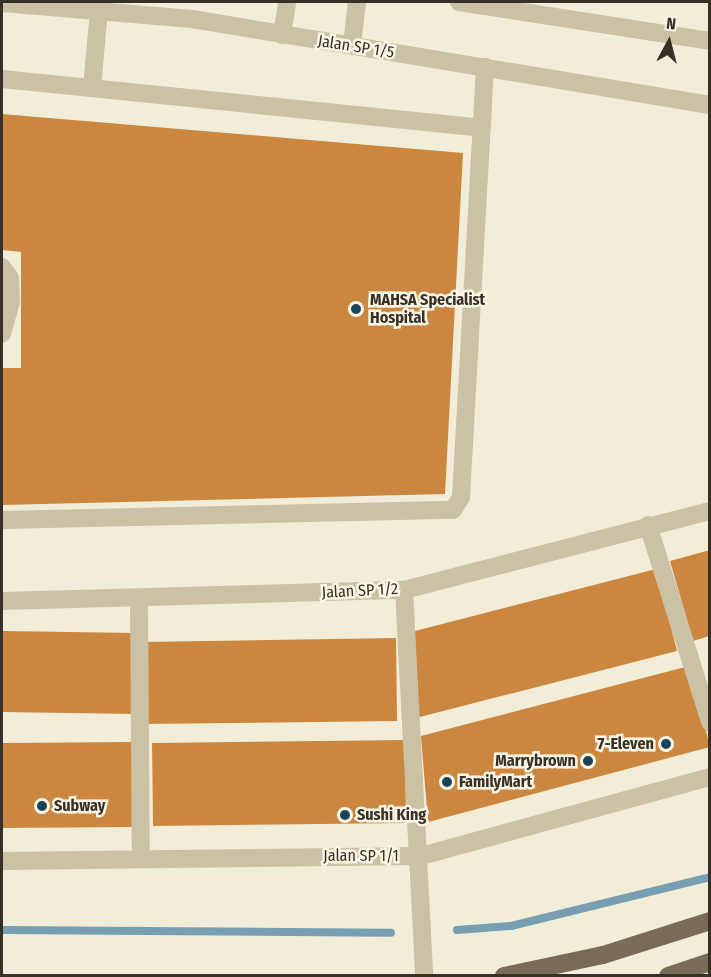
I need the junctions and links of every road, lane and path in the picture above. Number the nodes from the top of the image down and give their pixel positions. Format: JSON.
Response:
{"nodes":[{"id":1,"x":287,"y":2,"type":"edge"},
{"id":2,"x":357,"y":2,"type":"edge"},
{"id":3,"x":459,"y":2,"type":"edge"},
{"id":4,"x":2,"y":3,"type":"edge"},
{"id":5,"x":99,"y":9,"type":"junction"},
{"id":6,"x":282,"y":35,"type":"junction"},
{"id":7,"x":710,"y":41,"type":"edge"},
{"id":8,"x":352,"y":45,"type":"junction"},
{"id":9,"x":485,"y":68,"type":"junction"},
{"id":10,"x":2,"y":79,"type":"edge"},
{"id":11,"x":92,"y":88,"type":"junction"},
{"id":12,"x":710,"y":105,"type":"edge"},
{"id":13,"x":482,"y":128,"type":"junction"},
{"id":14,"x":2,"y":267,"type":"edge"},
{"id":15,"x":2,"y":334,"type":"edge"},
{"id":16,"x":710,"y":511,"type":"edge"},
{"id":17,"x":2,"y":520,"type":"edge"},
{"id":18,"x":648,"y":525,"type":"junction"},
{"id":19,"x":404,"y":590,"type":"junction"},
{"id":20,"x":139,"y":600,"type":"junction"},
{"id":21,"x":2,"y":601,"type":"edge"},
{"id":22,"x":710,"y":722,"type":"edge"},
{"id":23,"x":710,"y":777,"type":"edge"},
{"id":24,"x":421,"y":856,"type":"junction"},
{"id":25,"x":141,"y":857,"type":"junction"},
{"id":26,"x":2,"y":861,"type":"edge"},
{"id":27,"x":710,"y":921,"type":"edge"},
{"id":28,"x":710,"y":962,"type":"edge"},
{"id":29,"x":424,"y":975,"type":"edge"},
{"id":30,"x":504,"y":975,"type":"edge"},
{"id":31,"x":668,"y":975,"type":"edge"}],
"edges":[{"from":1,"to":6,"type":"street"},
{"from":2,"to":8,"type":"street"},
{"from":3,"to":7,"type":"street"},
{"from":4,"to":5,"type":"street","name":"Jalan SP 1/5"},
{"from":5,"to":6,"type":"street","name":"Jalan SP 1/5"},
{"from":5,"to":11,"type":"street"},
{"from":6,"to":8,"type":"street","name":"Jalan SP 1/5"},
{"from":8,"to":9,"type":"street","name":"Jalan SP 1/5"},
{"from":9,"to":12,"type":"street","name":"Jalan SP 1/5"},
{"from":9,"to":13,"type":"street"},
{"from":10,"to":11,"type":"street"},
{"from":11,"to":13,"type":"street"},
{"from":13,"to":17,"type":"street"},
{"from":14,"to":15,"type":"street"},
{"from":16,"to":18,"type":"street","name":"Jalan SP 1/2"},
{"from":18,"to":19,"type":"street","name":"Jalan SP 1/2"},
{"from":18,"to":22,"type":"street"},
{"from":19,"to":20,"type":"street","name":"Jalan SP 1/2"},
{"from":19,"to":24,"type":"street"},
{"from":20,"to":21,"type":"street","name":"Jalan SP 1/2"},
{"from":20,"to":25,"type":"street"},
{"from":23,"to":24,"type":"street","name":"Jalan SP 1/1"},
{"from":24,"to":25,"type":"street","name":"Jalan SP 1/1"},
{"from":24,"to":29,"type":"street"},
{"from":25,"to":26,"type":"street","name":"Jalan SP 1/1"},
{"from":27,"to":30,"type":"main road"},
{"from":28,"to":31,"type":"main road"}]}
